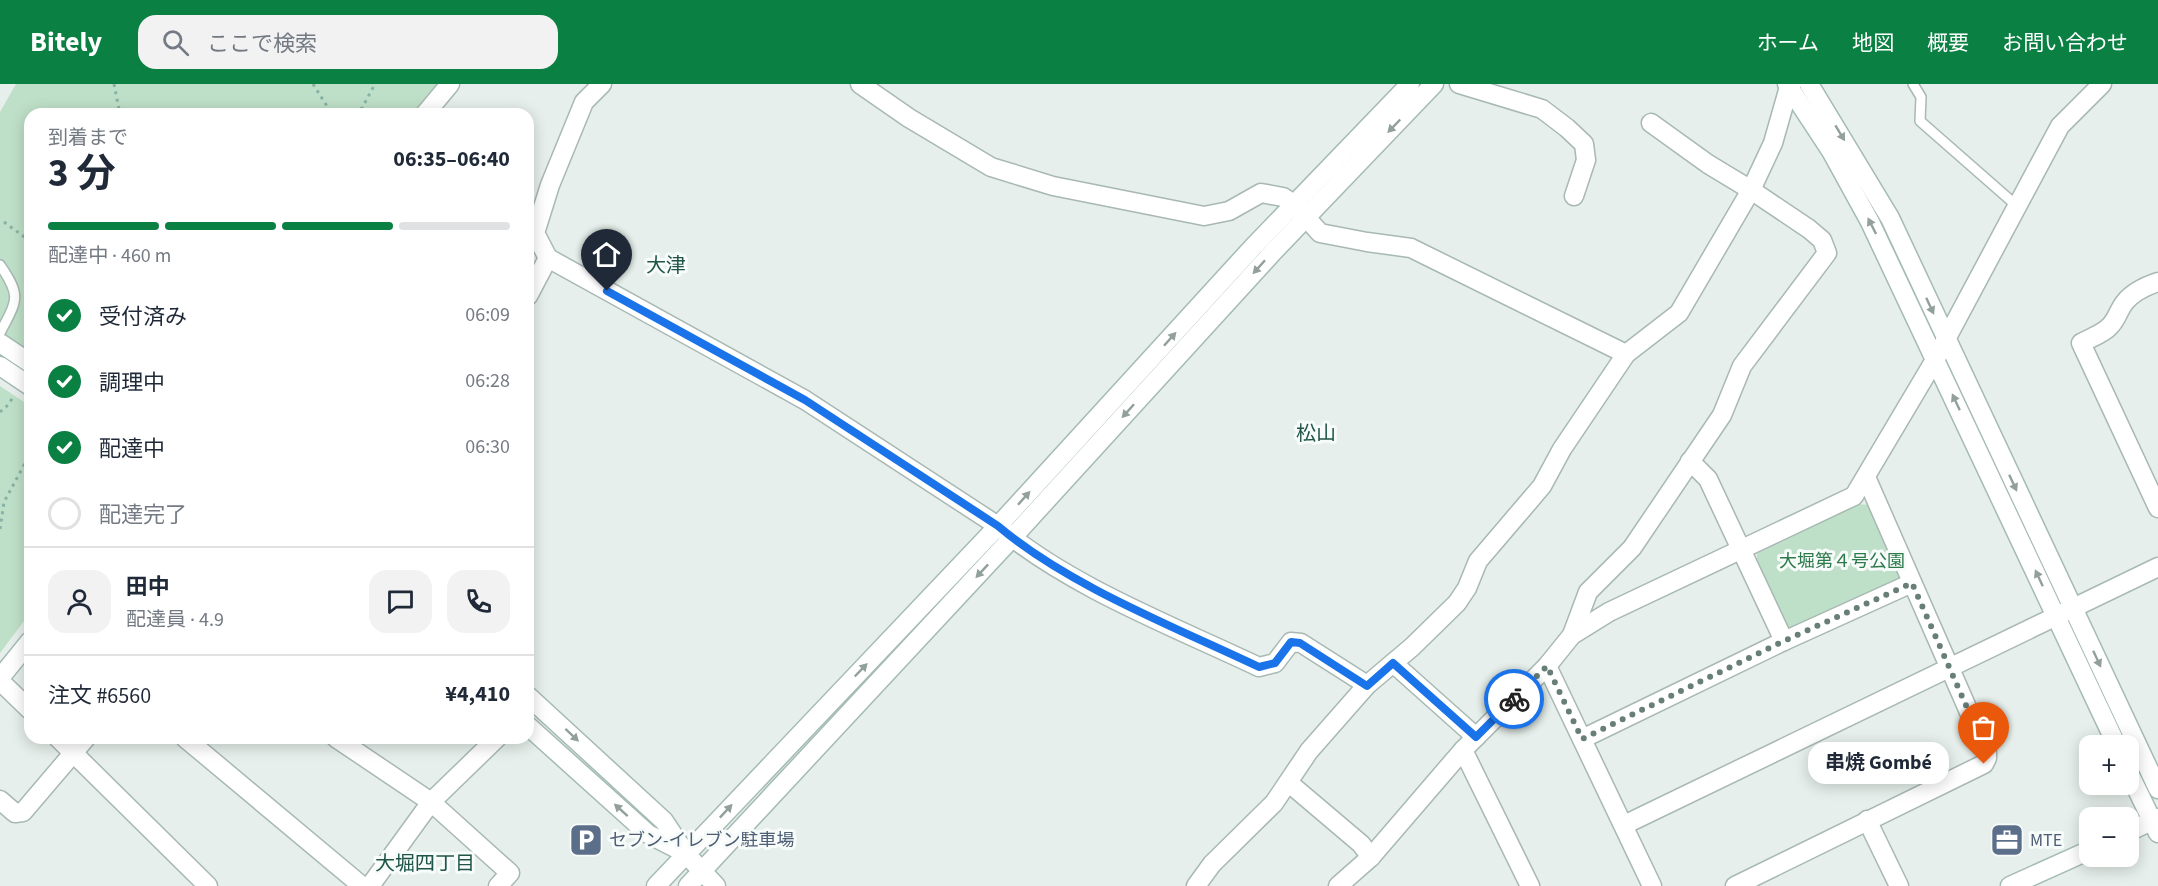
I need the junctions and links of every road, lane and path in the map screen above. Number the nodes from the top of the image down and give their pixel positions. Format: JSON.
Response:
{"nodes":[{"id":1,"x":114,"y":84,"type":"edge"},
{"id":2,"x":314,"y":84,"type":"edge"},
{"id":3,"x":375,"y":84,"type":"edge"},
{"id":4,"x":450,"y":84,"type":"edge"},
{"id":5,"x":602,"y":84,"type":"edge"},
{"id":6,"x":860,"y":84,"type":"edge"},
{"id":7,"x":1410,"y":84,"type":"edge"},
{"id":8,"x":1434,"y":84,"type":"edge"},
{"id":9,"x":1459,"y":84,"type":"edge"},
{"id":10,"x":1809,"y":84,"type":"edge"},
{"id":11,"x":1913,"y":84,"type":"edge"},
{"id":12,"x":2102,"y":84,"type":"edge"},
{"id":13,"x":1789,"y":85,"type":"edge"},
{"id":14,"x":119,"y":108,"type":"edge"},
{"id":15,"x":328,"y":108,"type":"edge"},
{"id":16,"x":362,"y":108,"type":"edge"},
{"id":17,"x":430,"y":108,"type":"edge"},
{"id":18,"x":1651,"y":123,"type":"dead end"},
{"id":19,"x":1751,"y":190,"type":"junction"},
{"id":20,"x":1574,"y":196,"type":"dead end"},
{"id":21,"x":2017,"y":206,"type":"junction"},
{"id":22,"x":1301,"y":212,"type":"junction"},
{"id":23,"x":4,"y":222,"type":"dead end"},
{"id":24,"x":24,"y":237,"type":"edge"},
{"id":25,"x":548,"y":258,"type":"junction"},
{"id":26,"x":0,"y":265,"type":"edge"},
{"id":27,"x":2158,"y":282,"type":"edge"},
{"id":28,"x":534,"y":285,"type":"edge"},
{"id":29,"x":0,"y":333,"type":"edge"},
{"id":30,"x":1946,"y":339,"type":"junction"},
{"id":31,"x":0,"y":343,"type":"edge"},
{"id":32,"x":1626,"y":354,"type":"junction"},
{"id":33,"x":1936,"y":358,"type":"junction"},
{"id":34,"x":24,"y":359,"type":"edge"},
{"id":35,"x":0,"y":366,"type":"edge"},
{"id":36,"x":24,"y":382,"type":"edge"},
{"id":37,"x":24,"y":385,"type":"edge"},
{"id":38,"x":0,"y":412,"type":"edge"},
{"id":39,"x":1690,"y":461,"type":"junction"},
{"id":40,"x":24,"y":464,"type":"edge"},
{"id":41,"x":1866,"y":477,"type":"junction"},
{"id":42,"x":2158,"y":508,"type":"edge"},
{"id":43,"x":998,"y":526,"type":"junction"},
{"id":44,"x":0,"y":530,"type":"edge"},
{"id":45,"x":1012,"y":538,"type":"junction"},
{"id":46,"x":1742,"y":550,"type":"junction"},
{"id":47,"x":2158,"y":567,"type":"edge"},
{"id":48,"x":1912,"y":583,"type":"junction"},
{"id":49,"x":2065,"y":612,"type":"junction"},
{"id":50,"x":1572,"y":635,"type":"junction"},
{"id":51,"x":1784,"y":641,"type":"junction"},
{"id":52,"x":24,"y":649,"type":"edge"},
{"id":53,"x":1393,"y":663,"type":"junction"},
{"id":54,"x":1547,"y":666,"type":"junction"},
{"id":55,"x":1949,"y":667,"type":"junction"},
{"id":56,"x":0,"y":679,"type":"edge"},
{"id":57,"x":1367,"y":686,"type":"junction"},
{"id":58,"x":534,"y":702,"type":"edge"},
{"id":59,"x":24,"y":704,"type":"edge"},
{"id":60,"x":534,"y":731,"type":"edge"},
{"id":61,"x":2113,"y":735,"type":"edge"},
{"id":62,"x":1476,"y":737,"type":"junction"},
{"id":63,"x":1582,"y":739,"type":"junction"},
{"id":64,"x":64,"y":744,"type":"edge"},
{"id":65,"x":81,"y":744,"type":"edge"},
{"id":66,"x":192,"y":744,"type":"edge"},
{"id":67,"x":345,"y":744,"type":"edge"},
{"id":68,"x":491,"y":744,"type":"edge"},
{"id":69,"x":1463,"y":750,"type":"junction"},
{"id":70,"x":73,"y":753,"type":"junction"},
{"id":71,"x":1289,"y":783,"type":"junction"},
{"id":72,"x":2158,"y":789,"type":"edge"},
{"id":73,"x":2139,"y":792,"type":"edge"},
{"id":74,"x":0,"y":800,"type":"edge"},
{"id":75,"x":431,"y":802,"type":"junction"},
{"id":76,"x":1867,"y":820,"type":"junction"},
{"id":77,"x":2156,"y":824,"type":"edge"},
{"id":78,"x":1623,"y":825,"type":"junction"},
{"id":79,"x":2139,"y":829,"type":"edge"},
{"id":80,"x":686,"y":854,"type":"junction"},
{"id":81,"x":2079,"y":855,"type":"edge"},
{"id":82,"x":1371,"y":857,"type":"junction"},
{"id":83,"x":703,"y":870,"type":"junction"},
{"id":84,"x":1525,"y":884,"type":"edge"},
{"id":85,"x":208,"y":886,"type":"edge"},
{"id":86,"x":362,"y":886,"type":"edge"},
{"id":87,"x":370,"y":886,"type":"edge"},
{"id":88,"x":498,"y":886,"type":"edge"},
{"id":89,"x":656,"y":886,"type":"edge"},
{"id":90,"x":688,"y":886,"type":"edge"},
{"id":91,"x":716,"y":886,"type":"edge"},
{"id":92,"x":1196,"y":886,"type":"edge"},
{"id":93,"x":1338,"y":886,"type":"edge"},
{"id":94,"x":1652,"y":886,"type":"edge"},
{"id":95,"x":1735,"y":886,"type":"edge"},
{"id":96,"x":1899,"y":886,"type":"edge"},
{"id":97,"x":2010,"y":886,"type":"edge"}],
"edges":[{"from":1,"to":14,"type":"path"},
{"from":2,"to":15,"type":"path"},
{"from":3,"to":16,"type":"path"},
{"from":4,"to":17,"type":"street"},
{"from":5,"to":25,"type":"street"},
{"from":6,"to":22,"type":"street"},
{"from":7,"to":22,"type":"street"},
{"from":8,"to":22,"type":"street","one_way":true},
{"from":9,"to":20,"type":"street"},
{"from":10,"to":30,"type":"street","one_way":true},
{"from":11,"to":21,"type":"lane"},
{"from":12,"to":21,"type":"street"},
{"from":13,"to":19,"type":"street"},
{"from":33,"to":13,"type":"street","one_way":true},
{"from":18,"to":19,"type":"street"},
{"from":19,"to":32,"type":"street"},
{"from":19,"to":39,"type":"street"},
{"from":21,"to":30,"type":"street"},
{"from":22,"to":32,"type":"street"},
{"from":43,"to":22,"type":"street","one_way":true},
{"from":22,"to":45,"type":"street","one_way":true},
{"from":23,"to":24,"type":"path"},
{"from":25,"to":28,"type":"street"},
{"from":25,"to":43,"type":"street"},
{"from":26,"to":29,"type":"lane"},
{"from":27,"to":42,"type":"street"},
{"from":30,"to":33,"type":"street"},
{"from":30,"to":49,"type":"street","one_way":true},
{"from":31,"to":34,"type":"street"},
{"from":32,"to":53,"type":"street"},
{"from":33,"to":41,"type":"street"},
{"from":49,"to":33,"type":"street","one_way":true},
{"from":35,"to":36,"type":"street"},
{"from":37,"to":38,"type":"path"},
{"from":39,"to":46,"type":"street"},
{"from":39,"to":50,"type":"street"},
{"from":40,"to":44,"type":"path"},
{"from":41,"to":46,"type":"street"},
{"from":41,"to":48,"type":"street"},
{"from":43,"to":45,"type":"street"},
{"from":80,"to":43,"type":"street","one_way":true},
{"from":45,"to":57,"type":"street"},
{"from":45,"to":83,"type":"street","one_way":true},
{"from":46,"to":50,"type":"street"},
{"from":46,"to":51,"type":"street"},
{"from":47,"to":49,"type":"street"},
{"from":48,"to":51,"type":"street"},
{"from":48,"to":55,"type":"street"},
{"from":49,"to":55,"type":"street"},
{"from":49,"to":61,"type":"street"},
{"from":49,"to":72,"type":"street","one_way":true},
{"from":50,"to":54,"type":"street"},
{"from":51,"to":63,"type":"street"},
{"from":52,"to":56,"type":"street"},
{"from":53,"to":57,"type":"street"},
{"from":53,"to":62,"type":"street"},
{"from":54,"to":62,"type":"street"},
{"from":54,"to":63,"type":"street"},
{"from":55,"to":76,"type":"street"},
{"from":55,"to":78,"type":"street"},
{"from":56,"to":59,"type":"street"},
{"from":57,"to":71,"type":"street"},
{"from":58,"to":80,"type":"street","one_way":true},
{"from":80,"to":60,"type":"street","one_way":true},
{"from":62,"to":69,"type":"street"},
{"from":63,"to":78,"type":"street"},
{"from":64,"to":70,"type":"street"},
{"from":65,"to":70,"type":"street"},
{"from":66,"to":86,"type":"street"},
{"from":67,"to":75,"type":"street"},
{"from":68,"to":75,"type":"street"},
{"from":69,"to":82,"type":"street"},
{"from":69,"to":84,"type":"street"},
{"from":70,"to":74,"type":"street"},
{"from":70,"to":85,"type":"street"},
{"from":71,"to":82,"type":"street"},
{"from":71,"to":92,"type":"street"},
{"from":73,"to":77,"type":"street"},
{"from":75,"to":87,"type":"street"},
{"from":75,"to":88,"type":"street"},
{"from":76,"to":95,"type":"street"},
{"from":76,"to":96,"type":"street"},
{"from":77,"to":79,"type":"street"},
{"from":78,"to":94,"type":"street"},
{"from":80,"to":83,"type":"street"},
{"from":80,"to":89,"type":"street"},
{"from":81,"to":97,"type":"street"},
{"from":82,"to":93,"type":"street"},
{"from":83,"to":90,"type":"street"},
{"from":83,"to":91,"type":"street"}]}
